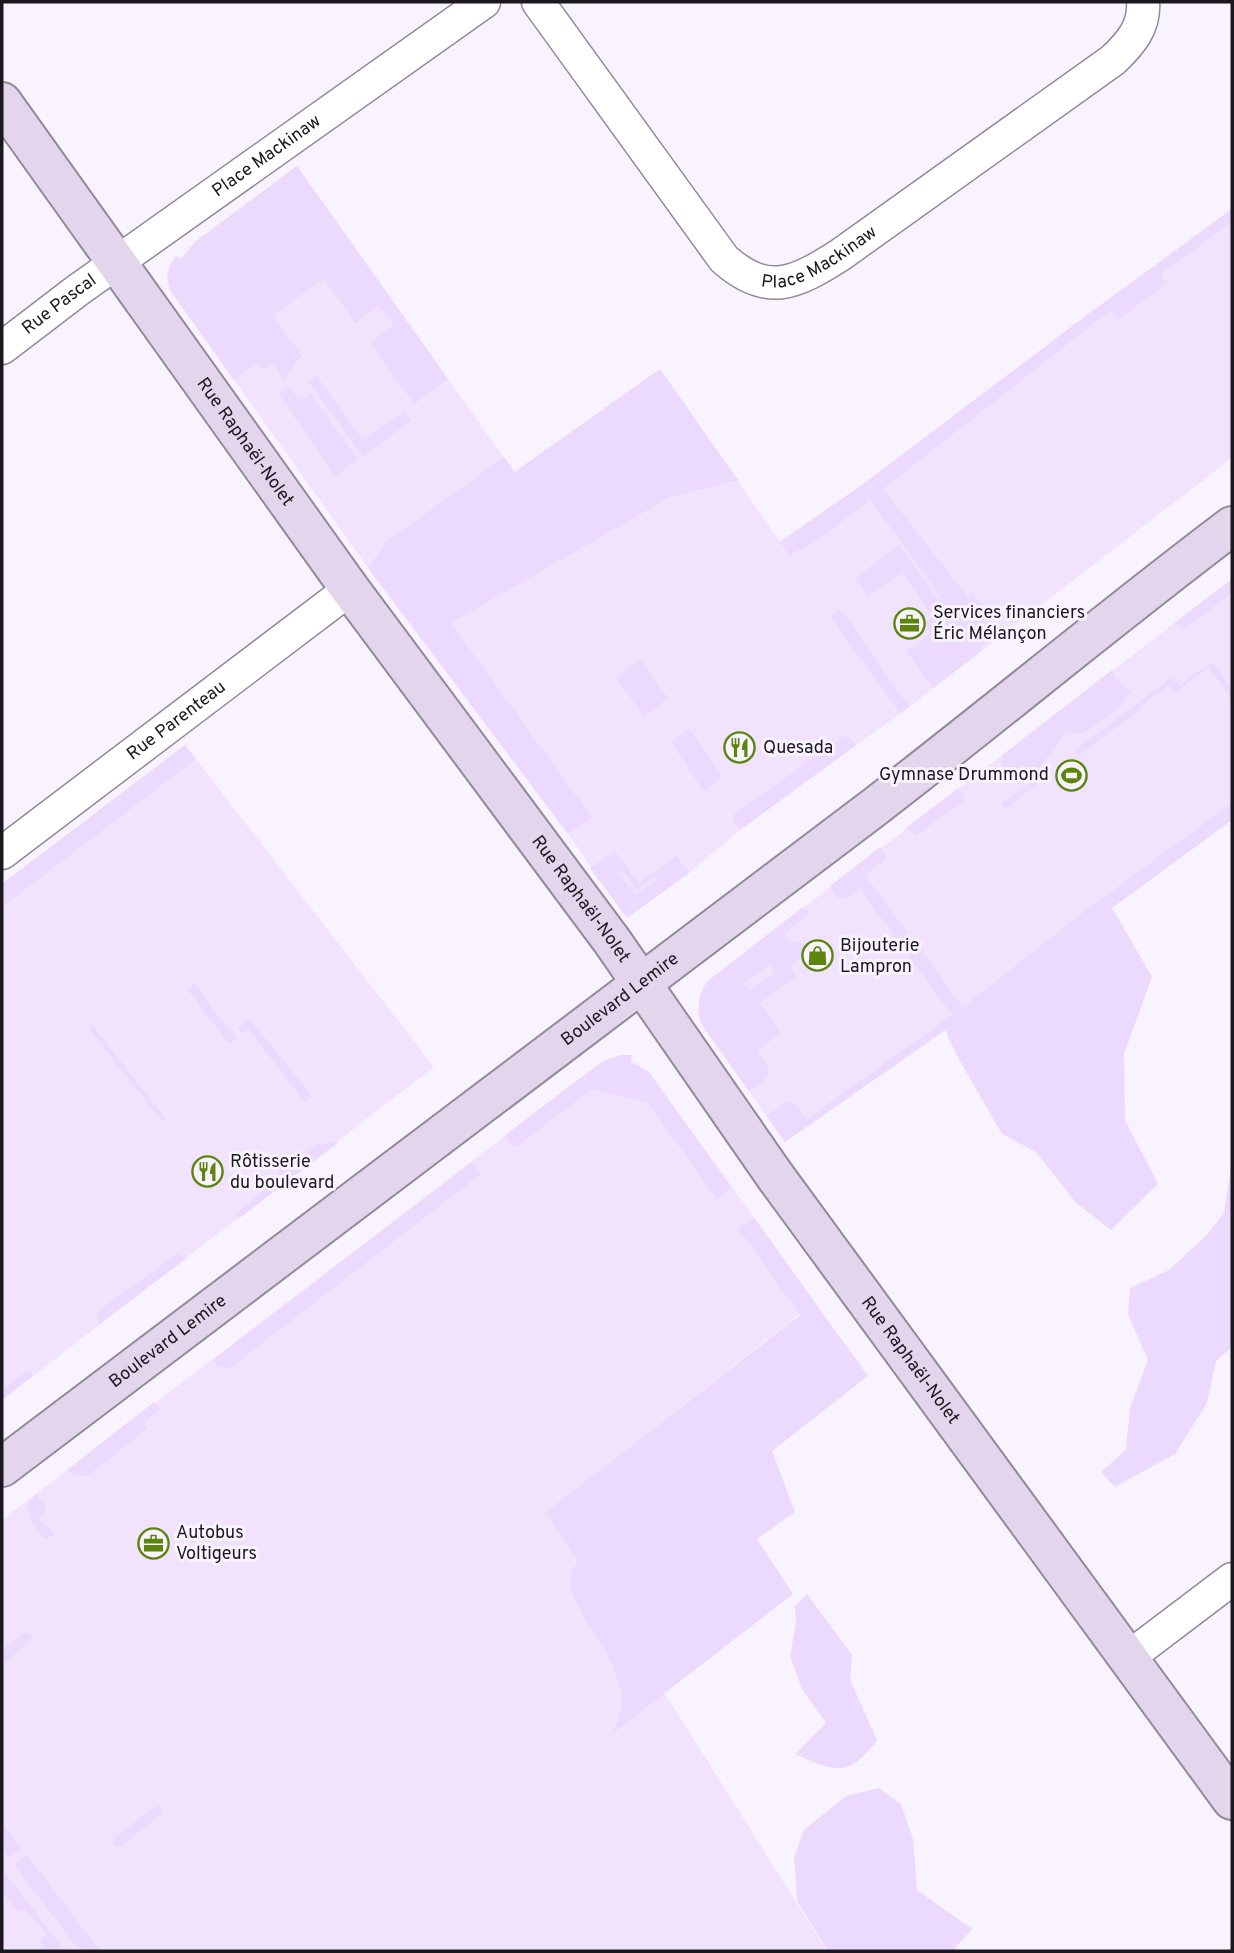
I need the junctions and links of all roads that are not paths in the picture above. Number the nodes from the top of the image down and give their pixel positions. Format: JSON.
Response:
{"nodes":[{"id":1,"x":484,"y":2,"type":"edge"},
{"id":2,"x":538,"y":2,"type":"edge"},
{"id":3,"x":1143,"y":2,"type":"edge"},
{"id":4,"x":2,"y":102,"type":"edge"},
{"id":5,"x":117,"y":262,"type":"junction"},
{"id":6,"x":2,"y":348,"type":"edge"},
{"id":7,"x":1232,"y":526,"type":"edge"},
{"id":8,"x":350,"y":589,"type":"junction"},
{"id":9,"x":2,"y":853,"type":"edge"},
{"id":10,"x":642,"y":985,"type":"junction"},
{"id":11,"x":2,"y":1466,"type":"edge"},
{"id":12,"x":1232,"y":1579,"type":"edge"},
{"id":13,"x":1129,"y":1657,"type":"junction"},
{"id":14,"x":1232,"y":1800,"type":"edge"}],
"edges":[{"from":1,"to":5,"type":"street","name":"Place Mackinaw"},
{"from":2,"to":3,"type":"street","name":"Place Mackinaw"},
{"from":4,"to":5,"type":"street","name":"Rue Raphaël-Nolet"},
{"from":5,"to":6,"type":"street","name":"Rue Pascal"},
{"from":5,"to":8,"type":"street","name":"Rue Raphaël-Nolet"},
{"from":7,"to":10,"type":"street","name":"Boulevard Lemire"},
{"from":8,"to":9,"type":"street","name":"Rue Parenteau"},
{"from":8,"to":10,"type":"street","name":"Rue Raphaël-Nolet"},
{"from":10,"to":11,"type":"street","name":"Boulevard Lemire"},
{"from":10,"to":13,"type":"street","name":"Rue Raphaël-Nolet"},
{"from":12,"to":13,"type":"street"},
{"from":13,"to":14,"type":"street","name":"Rue Raphaël-Nolet"}]}
